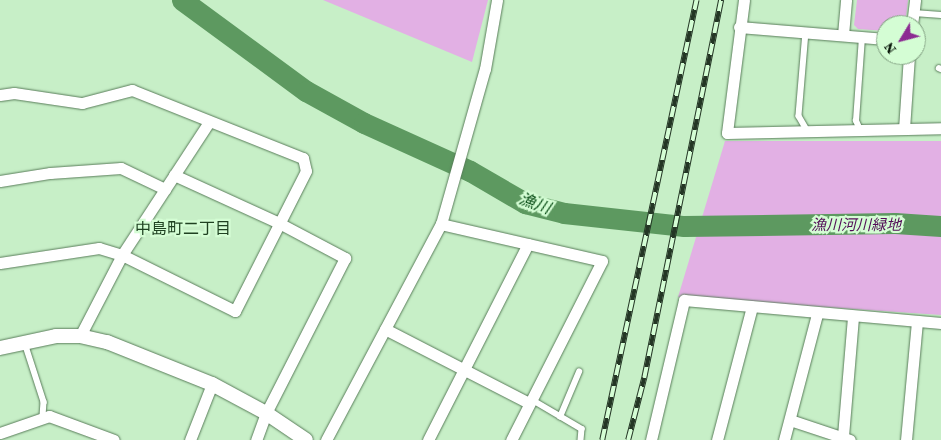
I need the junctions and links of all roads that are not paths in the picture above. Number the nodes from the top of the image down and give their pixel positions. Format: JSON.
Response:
{"nodes":[{"id":1,"x":497,"y":0,"type":"edge"},
{"id":2,"x":744,"y":0,"type":"edge"},
{"id":3,"x":846,"y":0,"type":"edge"},
{"id":4,"x":915,"y":0,"type":"edge"},
{"id":5,"x":914,"y":13,"type":"joint"},
{"id":6,"x":941,"y":15,"type":"edge"},
{"id":7,"x":739,"y":27,"type":"junction"},
{"id":8,"x":806,"y":32,"type":"junction"},
{"id":9,"x":843,"y":35,"type":"junction"},
{"id":10,"x":862,"y":37,"type":"junction"},
{"id":11,"x":876,"y":38,"type":"edge"},
{"id":12,"x":908,"y":65,"type":"edge"},
{"id":13,"x":0,"y":95,"type":"edge"},
{"id":14,"x":209,"y":122,"type":"junction"},
{"id":15,"x":941,"y":128,"type":"edge"},
{"id":16,"x":904,"y":129,"type":"junction"},
{"id":17,"x":860,"y":130,"type":"junction"},
{"id":18,"x":808,"y":131,"type":"junction"},
{"id":19,"x":174,"y":175,"type":"junction"},
{"id":20,"x":0,"y":181,"type":"edge"},
{"id":21,"x":165,"y":189,"type":"junction"},
{"id":22,"x":279,"y":223,"type":"junction"},
{"id":23,"x":441,"y":224,"type":"junction"},
{"id":24,"x":528,"y":244,"type":"junction"},
{"id":25,"x":122,"y":255,"type":"junction"},
{"id":26,"x":0,"y":263,"type":"edge"},
{"id":27,"x":752,"y":307,"type":"junction"},
{"id":28,"x":817,"y":314,"type":"junction"},
{"id":29,"x":853,"y":317,"type":"junction"},
{"id":30,"x":916,"y":322,"type":"junction"},
{"id":31,"x":941,"y":323,"type":"edge"},
{"id":32,"x":385,"y":330,"type":"junction"},
{"id":33,"x":80,"y":336,"type":"junction"},
{"id":34,"x":25,"y":341,"type":"junction"},
{"id":35,"x":0,"y":348,"type":"edge"},
{"id":36,"x":464,"y":370,"type":"junction"},
{"id":37,"x":579,"y":372,"type":"dead end"},
{"id":38,"x":212,"y":384,"type":"junction"},
{"id":39,"x":530,"y":401,"type":"junction"},
{"id":40,"x":266,"y":413,"type":"junction"},
{"id":41,"x":560,"y":416,"type":"junction"},
{"id":42,"x":43,"y":418,"type":"junction"},
{"id":43,"x":790,"y":420,"type":"junction"},
{"id":44,"x":0,"y":433,"type":"edge"},
{"id":45,"x":846,"y":438,"type":"edge"},
{"id":46,"x":114,"y":440,"type":"edge"},
{"id":47,"x":190,"y":440,"type":"edge"},
{"id":48,"x":256,"y":440,"type":"edge"},
{"id":49,"x":306,"y":440,"type":"edge"},
{"id":50,"x":326,"y":440,"type":"edge"},
{"id":51,"x":428,"y":440,"type":"edge"},
{"id":52,"x":511,"y":440,"type":"edge"},
{"id":53,"x":581,"y":440,"type":"edge"},
{"id":54,"x":651,"y":440,"type":"edge"},
{"id":55,"x":717,"y":440,"type":"edge"},
{"id":56,"x":784,"y":440,"type":"edge"},
{"id":57,"x":906,"y":440,"type":"edge"}],
"edges":[{"from":1,"to":23,"type":"street"},
{"from":2,"to":7,"type":"street"},
{"from":3,"to":9,"type":"street"},
{"from":4,"to":5,"type":"street"},
{"from":5,"to":6,"type":"lane"},
{"from":7,"to":8,"type":"street"},
{"from":7,"to":18,"type":"street"},
{"from":8,"to":9,"type":"street"},
{"from":8,"to":18,"type":"lane"},
{"from":9,"to":10,"type":"street"},
{"from":10,"to":11,"type":"street"},
{"from":10,"to":17,"type":"lane"},
{"from":12,"to":16,"type":"street"},
{"from":13,"to":14,"type":"street"},
{"from":14,"to":19,"type":"street"},
{"from":14,"to":22,"type":"street"},
{"from":15,"to":16,"type":"street"},
{"from":16,"to":17,"type":"street"},
{"from":17,"to":18,"type":"street"},
{"from":19,"to":21,"type":"street"},
{"from":19,"to":22,"type":"street"},
{"from":20,"to":21,"type":"street"},
{"from":21,"to":25,"type":"street"},
{"from":22,"to":25,"type":"street"},
{"from":22,"to":40,"type":"street"},
{"from":23,"to":24,"type":"street"},
{"from":23,"to":32,"type":"street"},
{"from":24,"to":36,"type":"street"},
{"from":24,"to":39,"type":"street"},
{"from":25,"to":26,"type":"street"},
{"from":25,"to":33,"type":"street"},
{"from":27,"to":28,"type":"street"},
{"from":27,"to":54,"type":"street"},
{"from":27,"to":55,"type":"street"},
{"from":28,"to":29,"type":"street"},
{"from":28,"to":43,"type":"street"},
{"from":29,"to":30,"type":"street"},
{"from":29,"to":45,"type":"street"},
{"from":30,"to":31,"type":"street"},
{"from":30,"to":57,"type":"street"},
{"from":32,"to":36,"type":"street"},
{"from":32,"to":50,"type":"street"},
{"from":33,"to":34,"type":"street"},
{"from":33,"to":38,"type":"street"},
{"from":34,"to":35,"type":"street"},
{"from":34,"to":42,"type":"lane"},
{"from":36,"to":39,"type":"street"},
{"from":36,"to":51,"type":"street"},
{"from":37,"to":41,"type":"lane"},
{"from":38,"to":40,"type":"street"},
{"from":38,"to":47,"type":"street"},
{"from":39,"to":41,"type":"lane"},
{"from":39,"to":52,"type":"street"},
{"from":40,"to":48,"type":"street"},
{"from":40,"to":49,"type":"street"},
{"from":41,"to":53,"type":"lane"},
{"from":42,"to":44,"type":"street"},
{"from":42,"to":46,"type":"street"},
{"from":43,"to":45,"type":"street"},
{"from":43,"to":56,"type":"street"}]}
